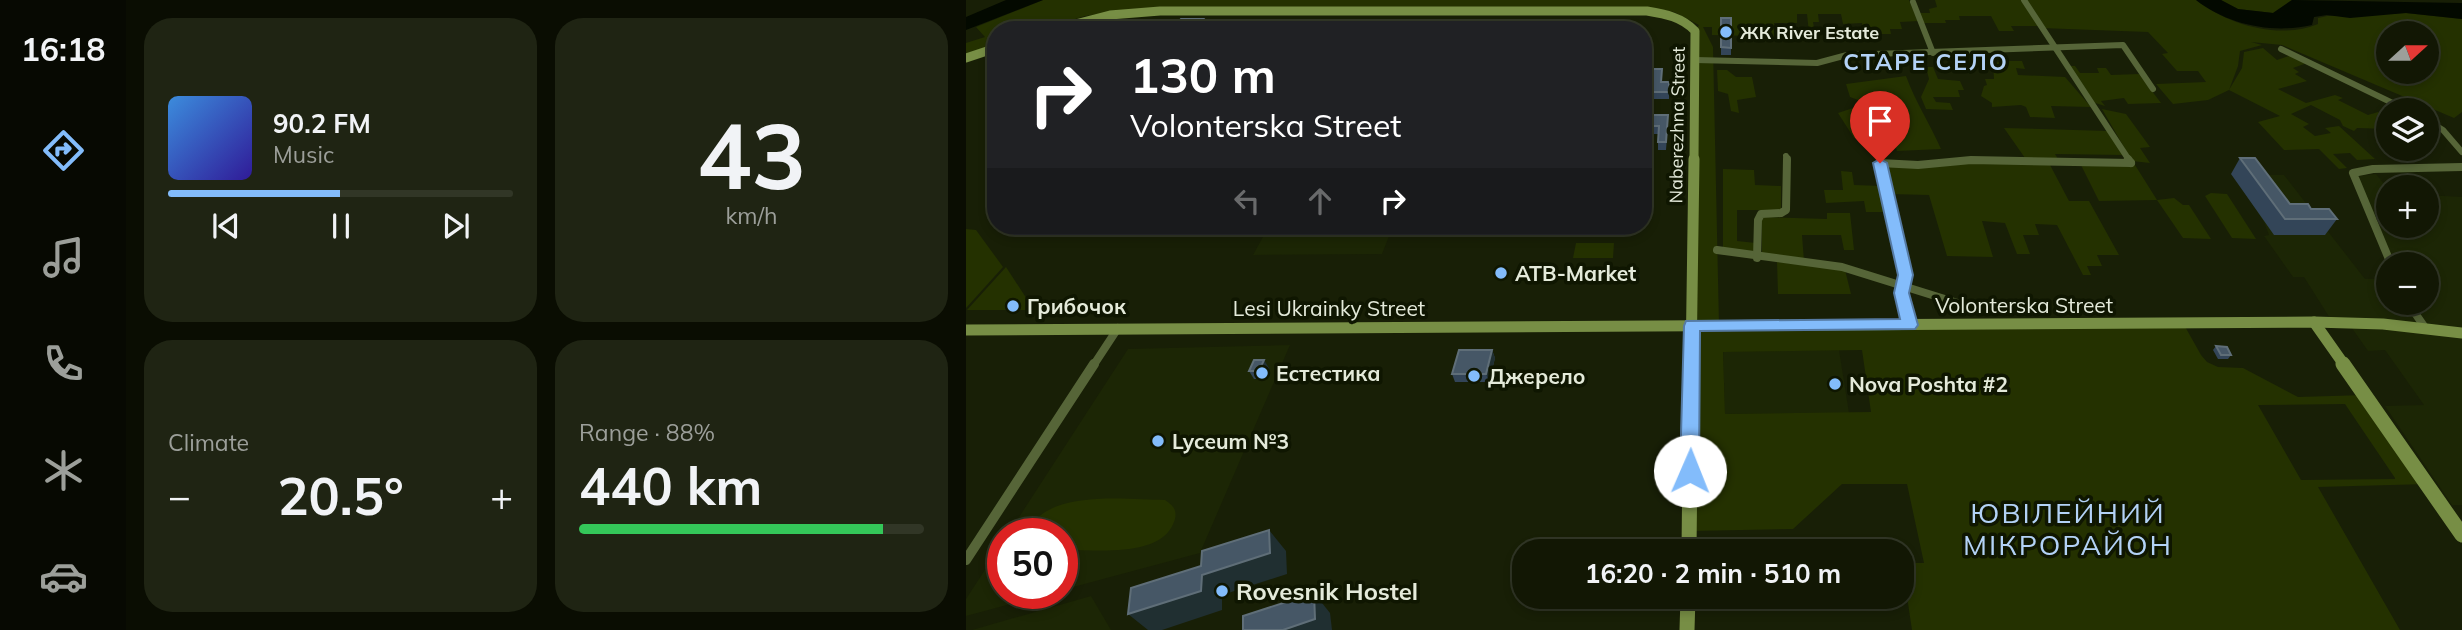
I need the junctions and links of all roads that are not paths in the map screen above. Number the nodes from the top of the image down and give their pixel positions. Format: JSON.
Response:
{"nodes":[{"id":1,"x":2024,"y":0,"type":"edge"},
{"id":2,"x":1913,"y":2,"type":"edge"},
{"id":3,"x":1079,"y":21,"type":"edge"},
{"id":4,"x":2054,"y":47,"type":"junction"},
{"id":5,"x":2281,"y":49,"type":"dead end"},
{"id":6,"x":987,"y":51,"type":"edge"},
{"id":7,"x":1933,"y":53,"type":"junction"},
{"id":8,"x":966,"y":58,"type":"edge"},
{"id":9,"x":1695,"y":60,"type":"junction"},
{"id":10,"x":2153,"y":89,"type":"dead end"},
{"id":11,"x":2382,"y":98,"type":"edge"},
{"id":12,"x":2439,"y":128,"type":"edge"},
{"id":13,"x":2462,"y":152,"type":"edge"},
{"id":14,"x":1786,"y":156,"type":"dead end"},
{"id":15,"x":2462,"y":167,"type":"edge"},
{"id":16,"x":1717,"y":250,"type":"dead end"},
{"id":17,"x":2386,"y":252,"type":"edge"},
{"id":18,"x":1757,"y":258,"type":"junction"},
{"id":19,"x":1903,"y":288,"type":"junction"},
{"id":20,"x":1964,"y":306,"type":"dead end"},
{"id":21,"x":2416,"y":315,"type":"edge"},
{"id":22,"x":2314,"y":322,"type":"junction"},
{"id":23,"x":1910,"y":325,"type":"junction"},
{"id":24,"x":1692,"y":326,"type":"junction"},
{"id":25,"x":1118,"y":328,"type":"junction"},
{"id":26,"x":2426,"y":329,"type":"junction"},
{"id":27,"x":966,"y":330,"type":"edge"},
{"id":28,"x":2462,"y":332,"type":"edge"},
{"id":29,"x":2462,"y":535,"type":"edge"},
{"id":30,"x":1689,"y":539,"type":"edge"},
{"id":31,"x":966,"y":560,"type":"edge"},
{"id":32,"x":1688,"y":609,"type":"edge"},
{"id":33,"x":1688,"y":630,"type":"edge"}],
"edges":[{"from":1,"to":4,"type":"street"},
{"from":2,"to":7,"type":"street"},
{"from":3,"to":9,"type":"street","name":"Naberezhna Street"},
{"from":4,"to":7,"type":"street"},
{"from":4,"to":10,"type":"street"},
{"from":4,"to":19,"type":"street"},
{"from":5,"to":11,"type":"street"},
{"from":6,"to":8,"type":"street"},
{"from":7,"to":9,"type":"street"},
{"from":9,"to":24,"type":"street","name":"Naberezhna Street"},
{"from":12,"to":13,"type":"street"},
{"from":14,"to":18,"type":"street"},
{"from":15,"to":17,"type":"street"},
{"from":16,"to":18,"type":"street"},
{"from":18,"to":19,"type":"street"},
{"from":19,"to":20,"type":"street"},
{"from":19,"to":23,"type":"street"},
{"from":21,"to":26,"type":"street"},
{"from":22,"to":23,"type":"street","name":"Volonterska Street"},
{"from":22,"to":26,"type":"street","name":"Volonterska Street"},
{"from":22,"to":29,"type":"street"},
{"from":23,"to":24,"type":"street","name":"Volonterska Street"},
{"from":24,"to":25,"type":"street","name":"Lesi Ukrainky Street"},
{"from":24,"to":30,"type":"street","name":"Naberezhna Street"},
{"from":25,"to":27,"type":"street","name":"Lesi Ukrainky Street"},
{"from":25,"to":31,"type":"street"},
{"from":26,"to":28,"type":"street","name":"Volonterska Street"},
{"from":32,"to":33,"type":"street"}]}
